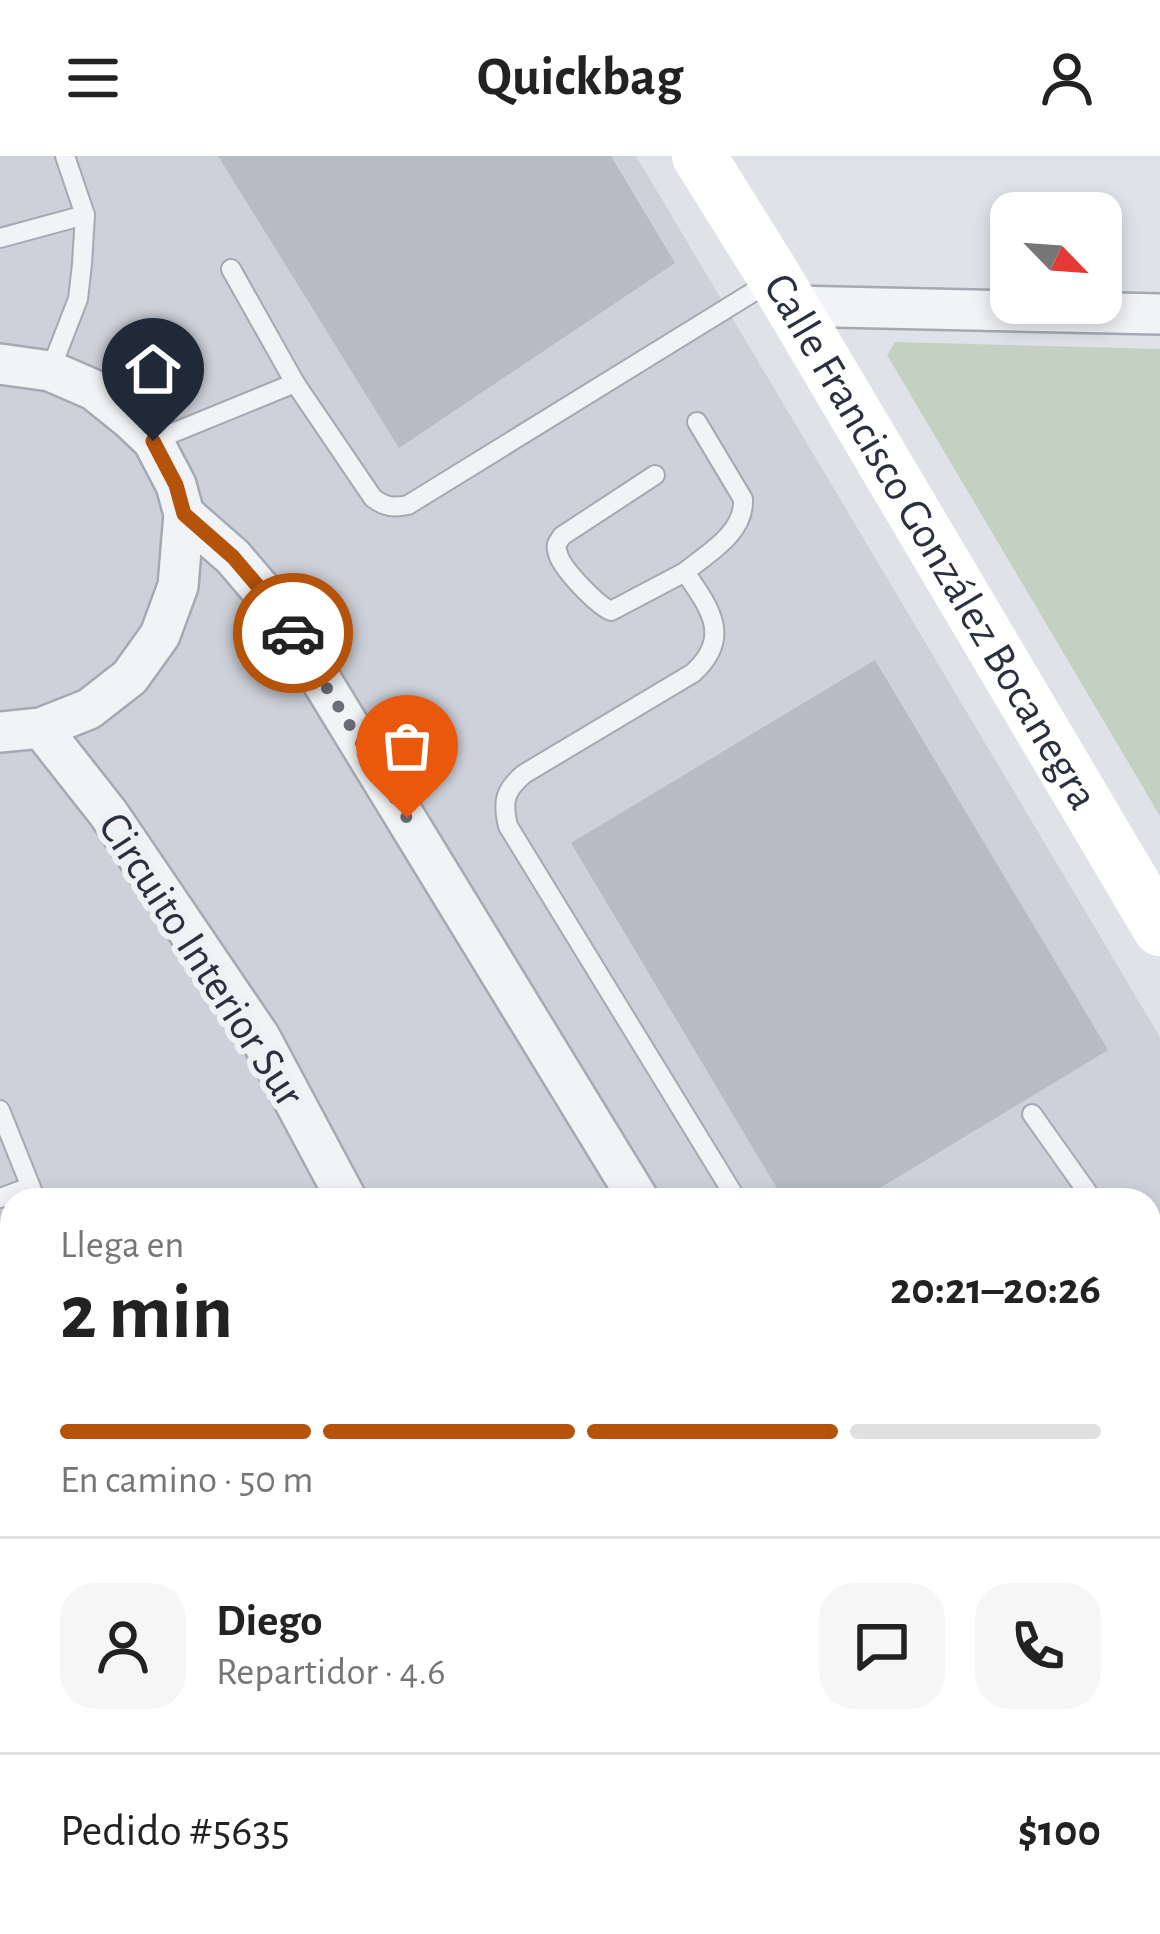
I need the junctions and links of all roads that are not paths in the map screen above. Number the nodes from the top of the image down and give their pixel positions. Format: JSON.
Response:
{"nodes":[{"id":1,"x":65,"y":156,"type":"edge"},
{"id":2,"x":699,"y":156,"type":"edge"},
{"id":3,"x":85,"y":215,"type":"junction"},
{"id":4,"x":0,"y":238,"type":"edge"},
{"id":5,"x":231,"y":269,"type":"dead end"},
{"id":6,"x":783,"y":292,"type":"junction"},
{"id":7,"x":1160,"y":314,"type":"edge"},
{"id":8,"x":0,"y":364,"type":"edge"},
{"id":9,"x":50,"y":371,"type":"junction"},
{"id":10,"x":295,"y":383,"type":"junction"},
{"id":11,"x":697,"y":422,"type":"dead end"},
{"id":12,"x":153,"y":441,"type":"junction"},
{"id":13,"x":655,"y":475,"type":"dead end"},
{"id":14,"x":184,"y":514,"type":"junction"},
{"id":15,"x":685,"y":572,"type":"junction"},
{"id":16,"x":40,"y":728,"type":"junction"},
{"id":17,"x":0,"y":732,"type":"edge"},
{"id":18,"x":1160,"y":929,"type":"edge"},
{"id":19,"x":0,"y":1110,"type":"edge"},
{"id":20,"x":1032,"y":1114,"type":"dead end"},
{"id":21,"x":31,"y":1188,"type":"edge"},
{"id":22,"x":341,"y":1188,"type":"edge"},
{"id":23,"x":632,"y":1188,"type":"edge"},
{"id":24,"x":730,"y":1188,"type":"edge"},
{"id":25,"x":1084,"y":1188,"type":"edge"}],
"edges":[{"from":1,"to":3,"type":"lane"},
{"from":2,"to":6,"type":"street","name":"Calle Francisco González Bocanegra"},
{"from":3,"to":4,"type":"lane"},
{"from":3,"to":9,"type":"lane"},
{"from":5,"to":10,"type":"lane"},
{"from":6,"to":7,"type":"street"},
{"from":6,"to":10,"type":"lane"},
{"from":6,"to":18,"type":"street","name":"Calle Francisco González Bocanegra"},
{"from":8,"to":9,"type":"street"},
{"from":9,"to":12,"type":"street"},
{"from":10,"to":12,"type":"lane"},
{"from":11,"to":15,"type":"lane"},
{"from":12,"to":14,"type":"street"},
{"from":13,"to":15,"type":"lane"},
{"from":14,"to":16,"type":"street"},
{"from":14,"to":23,"type":"street"},
{"from":15,"to":24,"type":"lane"},
{"from":16,"to":17,"type":"street"},
{"from":16,"to":22,"type":"street","name":"Circuito Interior Sur"},
{"from":19,"to":21,"type":"lane"},
{"from":20,"to":25,"type":"lane"}]}
